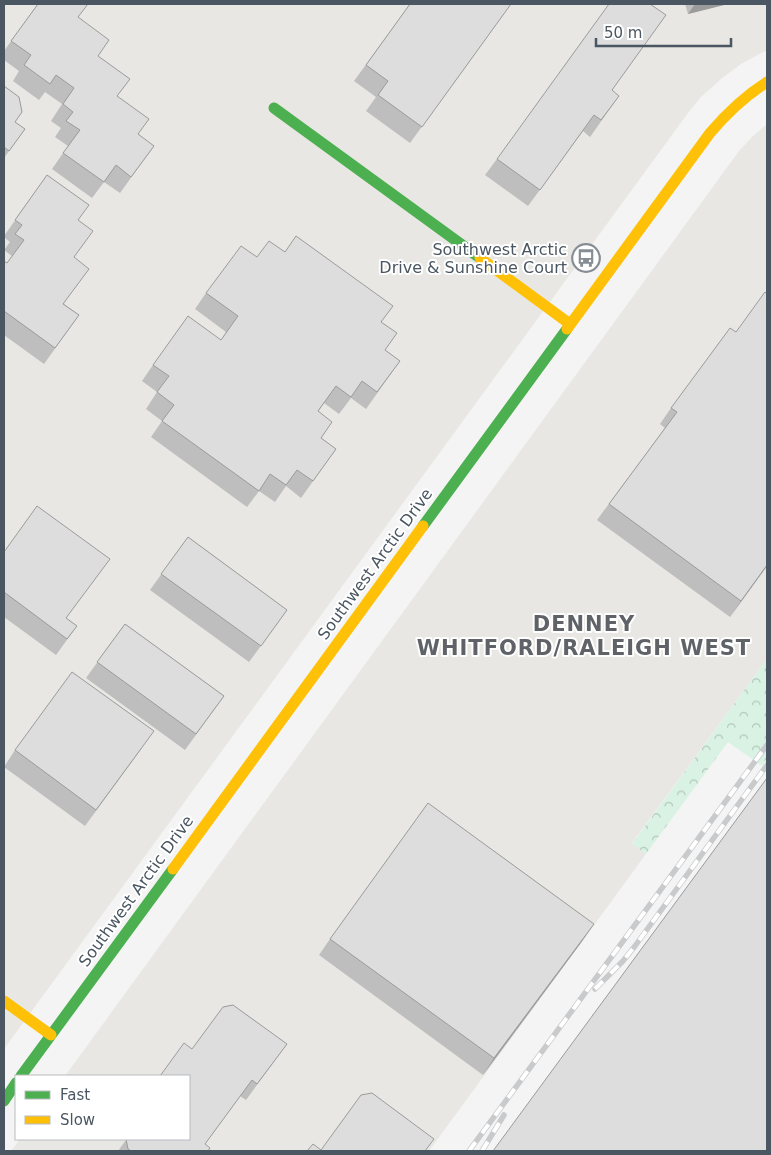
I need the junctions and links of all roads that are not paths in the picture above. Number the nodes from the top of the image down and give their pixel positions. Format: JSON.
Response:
{"nodes":[{"id":1,"x":767,"y":82,"type":"edge"},
{"id":2,"x":274,"y":108,"type":"dead end"},
{"id":3,"x":570,"y":324,"type":"junction"},
{"id":4,"x":4,"y":1001,"type":"edge"},
{"id":5,"x":51,"y":1035,"type":"junction"},
{"id":6,"x":22,"y":1075,"type":"edge"},
{"id":7,"x":15,"y":1084,"type":"edge"},
{"id":8,"x":4,"y":1101,"type":"edge"}],
"edges":[{"from":1,"to":3,"type":"street","name":"Southwest Arctic Drive"},
{"from":2,"to":3,"type":"street"},
{"from":3,"to":5,"type":"street","name":"Southwest Arctic Drive"},
{"from":4,"to":5,"type":"street"},
{"from":5,"to":6,"type":"street","name":"Southwest Arctic Drive"},
{"from":7,"to":8,"type":"street"}]}
